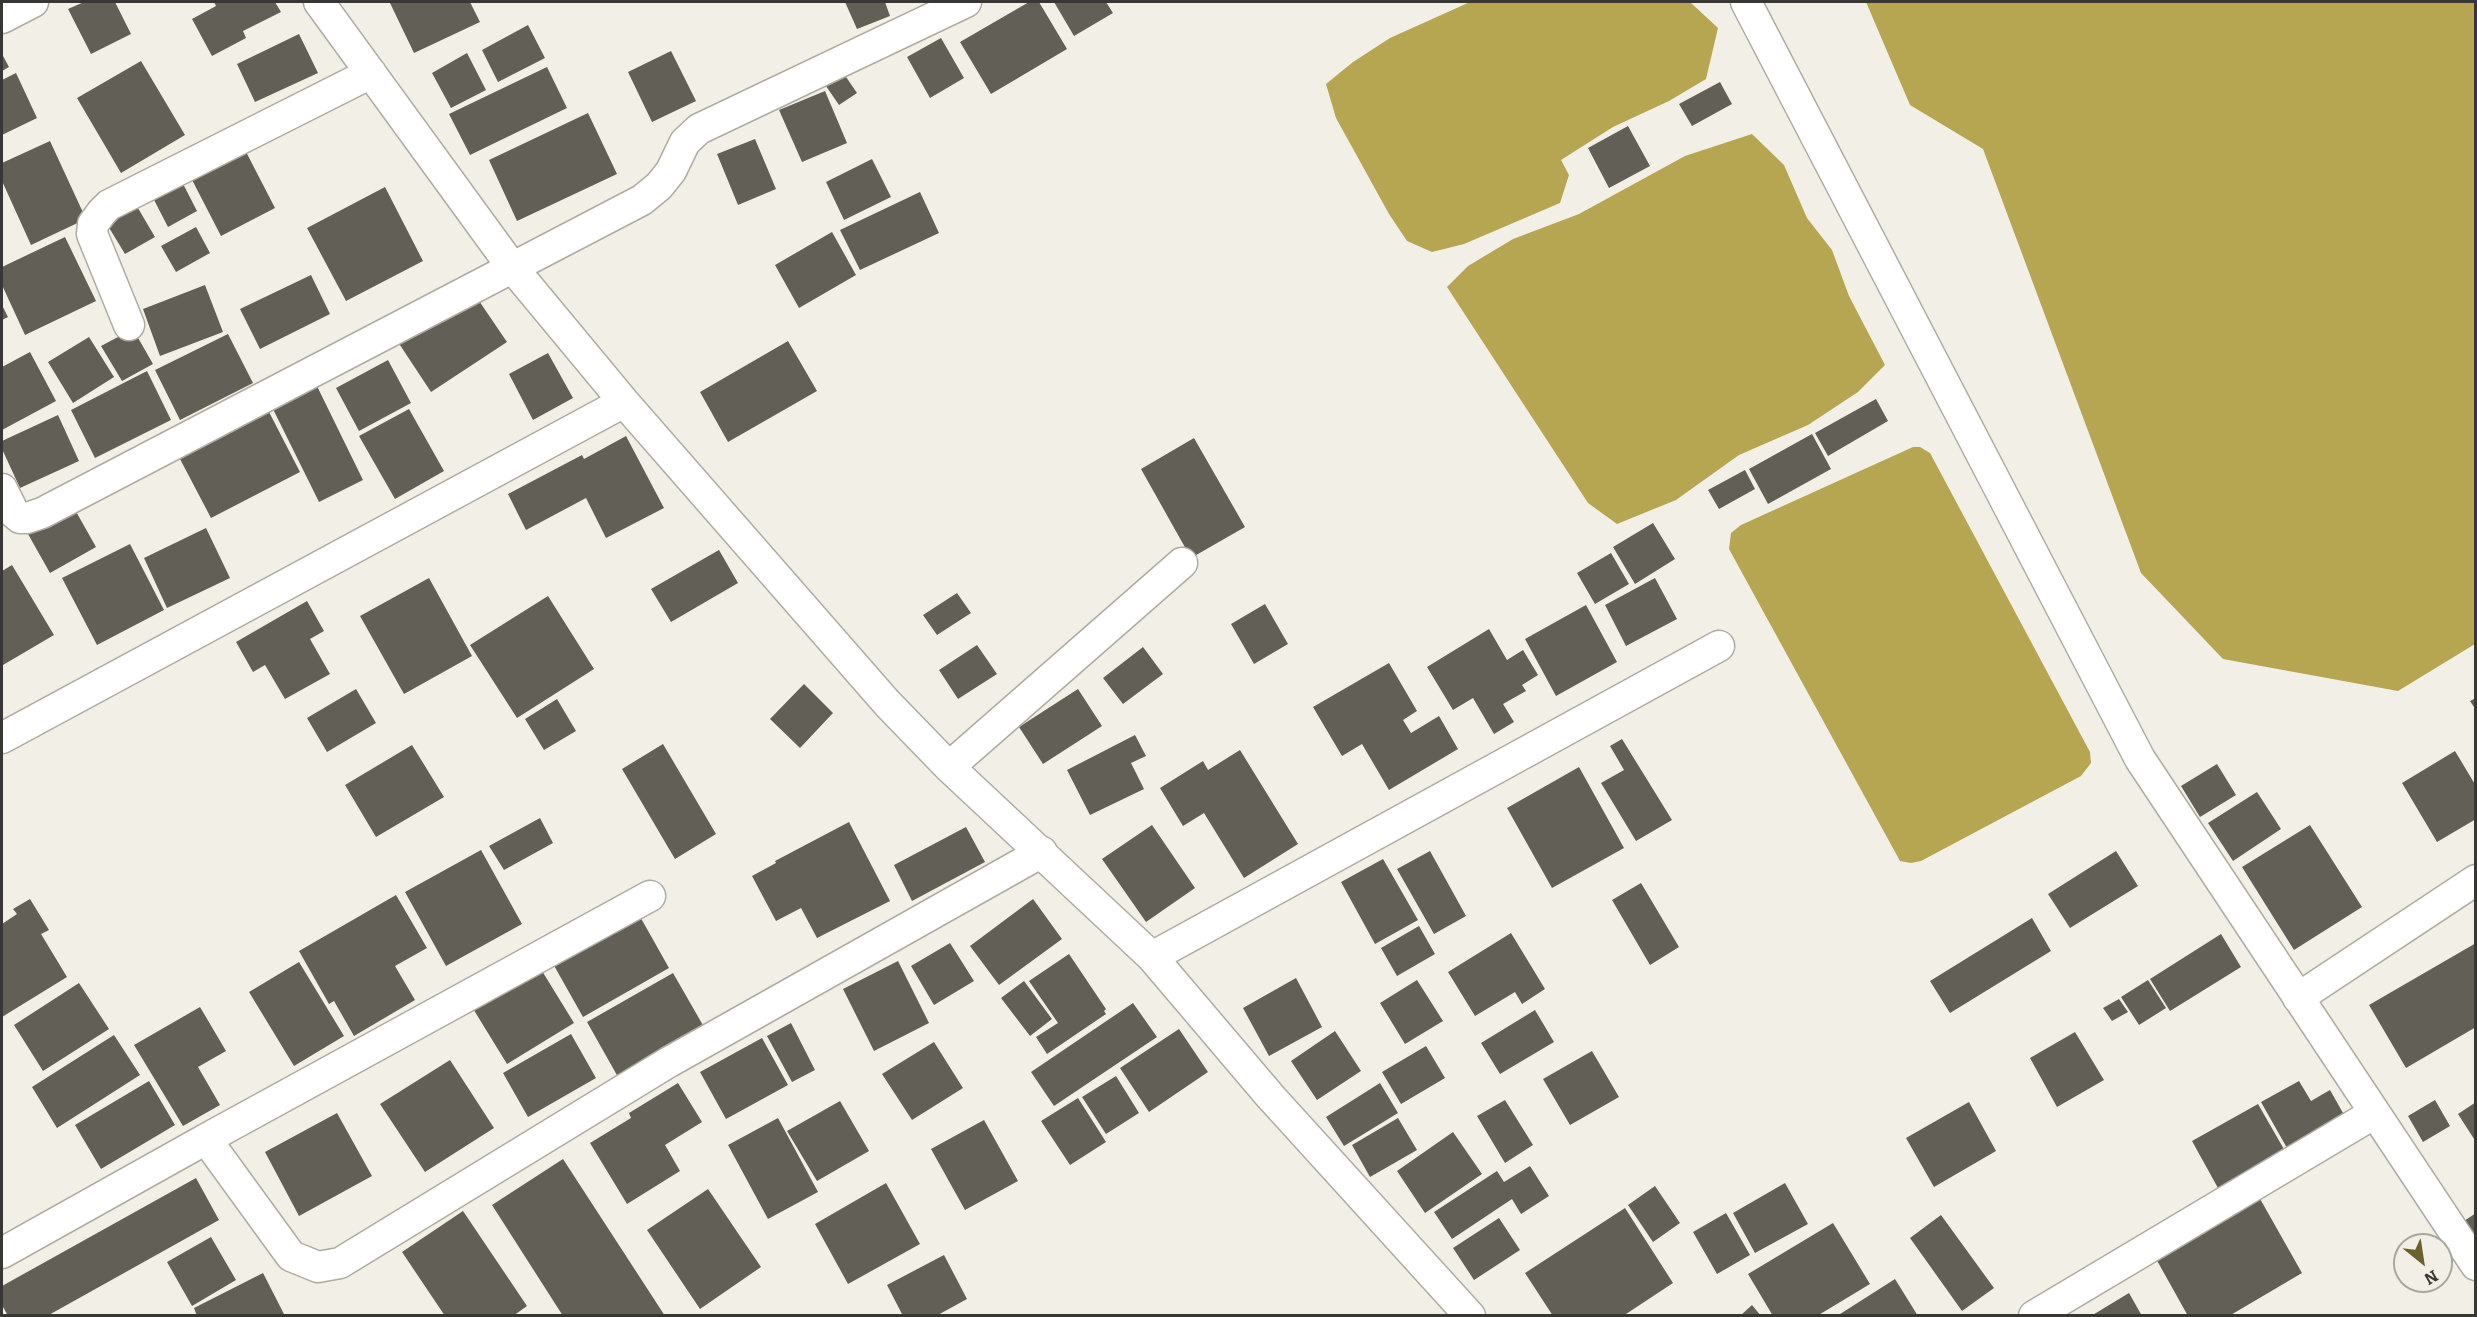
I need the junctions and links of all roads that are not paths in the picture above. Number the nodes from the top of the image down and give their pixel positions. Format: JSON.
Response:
{"nodes":[{"id":1,"x":33,"y":2,"type":"edge"},
{"id":2,"x":319,"y":2,"type":"edge"},
{"id":3,"x":966,"y":2,"type":"edge"},
{"id":4,"x":1746,"y":2,"type":"edge"},
{"id":5,"x":2,"y":18,"type":"edge"},
{"id":6,"x":371,"y":72,"type":"junction"},
{"id":7,"x":512,"y":267,"type":"junction"},
{"id":8,"x":129,"y":325,"type":"dead end"},
{"id":9,"x":624,"y":402,"type":"junction"},
{"id":10,"x":2,"y":489,"type":"edge"},
{"id":11,"x":1182,"y":563,"type":"dead end"},
{"id":12,"x":1719,"y":646,"type":"dead end"},
{"id":13,"x":2,"y":738,"type":"edge"},
{"id":14,"x":949,"y":768,"type":"junction"},
{"id":15,"x":1041,"y":852,"type":"junction"},
{"id":16,"x":2475,"y":880,"type":"edge"},
{"id":17,"x":650,"y":896,"type":"dead end"},
{"id":18,"x":1152,"y":957,"type":"junction"},
{"id":19,"x":2298,"y":999,"type":"junction"},
{"id":20,"x":2373,"y":1114,"type":"junction"},
{"id":21,"x":206,"y":1139,"type":"junction"},
{"id":22,"x":2,"y":1253,"type":"edge"},
{"id":23,"x":2475,"y":1265,"type":"edge"},
{"id":24,"x":1470,"y":1316,"type":"edge"},
{"id":25,"x":2034,"y":1316,"type":"edge"}],
"edges":[{"from":1,"to":5,"type":"street"},
{"from":2,"to":6,"type":"street"},
{"from":3,"to":7,"type":"street"},
{"from":4,"to":19,"type":"street"},
{"from":6,"to":7,"type":"street"},
{"from":6,"to":8,"type":"street"},
{"from":7,"to":9,"type":"street"},
{"from":7,"to":10,"type":"street"},
{"from":9,"to":13,"type":"street"},
{"from":9,"to":14,"type":"street"},
{"from":11,"to":14,"type":"street"},
{"from":12,"to":18,"type":"street"},
{"from":14,"to":15,"type":"street"},
{"from":15,"to":18,"type":"street"},
{"from":15,"to":21,"type":"street"},
{"from":16,"to":19,"type":"street"},
{"from":17,"to":21,"type":"street"},
{"from":18,"to":24,"type":"street"},
{"from":19,"to":20,"type":"street"},
{"from":20,"to":23,"type":"street"},
{"from":20,"to":25,"type":"street"},
{"from":21,"to":22,"type":"street"}]}
